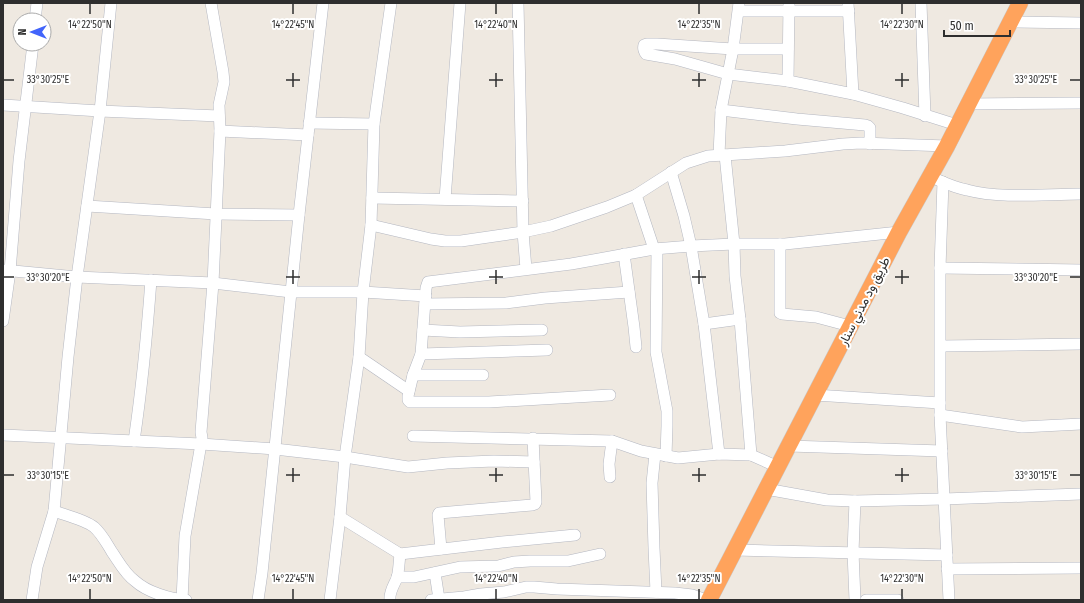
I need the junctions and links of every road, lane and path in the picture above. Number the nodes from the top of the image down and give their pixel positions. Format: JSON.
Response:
{"nodes":[{"id":1,"x":111,"y":3,"type":"edge"},
{"id":2,"x":211,"y":3,"type":"edge"},
{"id":3,"x":323,"y":3,"type":"edge"},
{"id":4,"x":391,"y":3,"type":"edge"},
{"id":5,"x":460,"y":3,"type":"edge"},
{"id":6,"x":518,"y":3,"type":"edge"},
{"id":7,"x":921,"y":3,"type":"edge"},
{"id":8,"x":1020,"y":3,"type":"edge"},
{"id":9,"x":739,"y":7,"type":"edge"},
{"id":10,"x":848,"y":7,"type":"edge"},
{"id":11,"x":789,"y":8,"type":"edge"},
{"id":12,"x":1011,"y":22,"type":"junction"},
{"id":13,"x":1081,"y":23,"type":"edge"},
{"id":14,"x":733,"y":49,"type":"junction"},
{"id":15,"x":788,"y":49,"type":"junction"},
{"id":16,"x":32,"y":52,"type":"edge"},
{"id":17,"x":728,"y":74,"type":"junction"},
{"id":18,"x":788,"y":81,"type":"junction"},
{"id":19,"x":853,"y":94,"type":"junction"},
{"id":20,"x":3,"y":104,"type":"edge"},
{"id":21,"x":968,"y":104,"type":"junction"},
{"id":22,"x":1081,"y":104,"type":"edge"},
{"id":23,"x":25,"y":106,"type":"junction"},
{"id":24,"x":100,"y":110,"type":"junction"},
{"id":25,"x":721,"y":110,"type":"junction"},
{"id":26,"x":219,"y":116,"type":"junction"},
{"id":27,"x":926,"y":116,"type":"junction"},
{"id":28,"x":309,"y":123,"type":"junction"},
{"id":29,"x":374,"y":124,"type":"junction"},
{"id":30,"x":957,"y":125,"type":"junction"},
{"id":31,"x":220,"y":131,"type":"junction"},
{"id":32,"x":308,"y":135,"type":"junction"},
{"id":33,"x":870,"y":144,"type":"junction"},
{"id":34,"x":947,"y":146,"type":"junction"},
{"id":35,"x":722,"y":155,"type":"junction"},
{"id":36,"x":671,"y":172,"type":"junction"},
{"id":37,"x":937,"y":179,"type":"junction"},
{"id":38,"x":1081,"y":194,"type":"edge"},
{"id":39,"x":636,"y":195,"type":"junction"},
{"id":40,"x":372,"y":198,"type":"junction"},
{"id":41,"x":445,"y":200,"type":"junction"},
{"id":42,"x":523,"y":201,"type":"junction"},
{"id":43,"x":87,"y":206,"type":"junction"},
{"id":44,"x":216,"y":214,"type":"junction"},
{"id":45,"x":299,"y":215,"type":"junction"},
{"id":46,"x":371,"y":225,"type":"junction"},
{"id":47,"x":523,"y":232,"type":"junction"},
{"id":48,"x":899,"y":232,"type":"junction"},
{"id":49,"x":734,"y":244,"type":"junction"},
{"id":50,"x":780,"y":244,"type":"junction"},
{"id":51,"x":691,"y":246,"type":"junction"},
{"id":52,"x":655,"y":249,"type":"junction"},
{"id":53,"x":624,"y":254,"type":"junction"},
{"id":54,"x":940,"y":268,"type":"junction"},
{"id":55,"x":526,"y":269,"type":"junction"},
{"id":56,"x":1081,"y":270,"type":"edge"},
{"id":57,"x":7,"y":271,"type":"edge"},
{"id":58,"x":77,"y":278,"type":"junction"},
{"id":59,"x":151,"y":280,"type":"junction"},
{"id":60,"x":213,"y":283,"type":"junction"},
{"id":61,"x":291,"y":292,"type":"junction"},
{"id":62,"x":362,"y":292,"type":"junction"},
{"id":63,"x":629,"y":292,"type":"junction"},
{"id":64,"x":426,"y":300,"type":"junction"},
{"id":65,"x":740,"y":319,"type":"junction"},
{"id":66,"x":3,"y":321,"type":"edge"},
{"id":67,"x":704,"y":324,"type":"junction"},
{"id":68,"x":850,"y":326,"type":"junction"},
{"id":69,"x":423,"y":330,"type":"junction"},
{"id":70,"x":542,"y":330,"type":"dead end"},
{"id":71,"x":1081,"y":344,"type":"edge"},
{"id":72,"x":941,"y":346,"type":"junction"},
{"id":73,"x":636,"y":347,"type":"dead end"},
{"id":74,"x":547,"y":350,"type":"dead end"},
{"id":75,"x":421,"y":354,"type":"junction"},
{"id":76,"x":359,"y":357,"type":"junction"},
{"id":77,"x":413,"y":375,"type":"junction"},
{"id":78,"x":483,"y":375,"type":"dead end"},
{"id":79,"x":409,"y":391,"type":"junction"},
{"id":80,"x":610,"y":395,"type":"dead end"},
{"id":81,"x":815,"y":395,"type":"junction"},
{"id":82,"x":940,"y":403,"type":"junction"},
{"id":83,"x":940,"y":415,"type":"junction"},
{"id":84,"x":1081,"y":424,"type":"edge"},
{"id":85,"x":3,"y":435,"type":"edge"},
{"id":86,"x":413,"y":436,"type":"dead end"},
{"id":87,"x":60,"y":438,"type":"junction"},
{"id":88,"x":533,"y":438,"type":"junction"},
{"id":89,"x":134,"y":441,"type":"junction"},
{"id":90,"x":612,"y":441,"type":"junction"},
{"id":91,"x":201,"y":444,"type":"junction"},
{"id":92,"x":789,"y":446,"type":"junction"},
{"id":93,"x":274,"y":449,"type":"junction"},
{"id":94,"x":942,"y":451,"type":"junction"},
{"id":95,"x":719,"y":454,"type":"junction"},
{"id":96,"x":661,"y":455,"type":"junction"},
{"id":97,"x":751,"y":455,"type":"junction"},
{"id":98,"x":345,"y":457,"type":"junction"},
{"id":99,"x":534,"y":462,"type":"junction"},
{"id":100,"x":778,"y":467,"type":"junction"},
{"id":101,"x":610,"y":477,"type":"dead end"},
{"id":102,"x":766,"y":489,"type":"junction"},
{"id":103,"x":1081,"y":494,"type":"edge"},
{"id":104,"x":944,"y":500,"type":"junction"},
{"id":105,"x":854,"y":501,"type":"junction"},
{"id":106,"x":54,"y":511,"type":"junction"},
{"id":107,"x":340,"y":517,"type":"junction"},
{"id":108,"x":575,"y":535,"type":"dead end"},
{"id":109,"x":441,"y":549,"type":"junction"},
{"id":110,"x":735,"y":550,"type":"junction"},
{"id":111,"x":853,"y":552,"type":"junction"},
{"id":112,"x":400,"y":554,"type":"junction"},
{"id":113,"x":600,"y":554,"type":"dead end"},
{"id":114,"x":947,"y":555,"type":"junction"},
{"id":115,"x":1081,"y":568,"type":"edge"},
{"id":116,"x":947,"y":569,"type":"junction"},
{"id":117,"x":435,"y":573,"type":"junction"},
{"id":118,"x":397,"y":577,"type":"junction"},
{"id":119,"x":656,"y":592,"type":"junction"},
{"id":120,"x":32,"y":600,"type":"edge"},
{"id":121,"x":182,"y":600,"type":"edge"},
{"id":122,"x":186,"y":600,"type":"edge"},
{"id":123,"x":258,"y":600,"type":"edge"},
{"id":124,"x":330,"y":600,"type":"edge"},
{"id":125,"x":390,"y":600,"type":"edge"},
{"id":126,"x":435,"y":600,"type":"edge"},
{"id":127,"x":708,"y":600,"type":"edge"},
{"id":128,"x":854,"y":600,"type":"edge"},
{"id":129,"x":866,"y":600,"type":"edge"},
{"id":130,"x":885,"y":600,"type":"edge"},
{"id":131,"x":898,"y":600,"type":"edge"},
{"id":132,"x":949,"y":600,"type":"edge"}],
"edges":[{"from":1,"to":24,"type":"street"},
{"from":2,"to":26,"type":"street"},
{"from":3,"to":28,"type":"street"},
{"from":4,"to":29,"type":"street"},
{"from":5,"to":41,"type":"street"},
{"from":6,"to":42,"type":"street"},
{"from":7,"to":27,"type":"street"},
{"from":8,"to":12,"type":"highway","name":"طريق ود مدني سنار"},
{"from":9,"to":11,"type":"street"},
{"from":9,"to":14,"type":"street"},
{"from":10,"to":11,"type":"street"},
{"from":10,"to":19,"type":"street"},
{"from":11,"to":15,"type":"street"},
{"from":12,"to":13,"type":"street"},
{"from":12,"to":21,"type":"highway","name":"طريق ود مدني سنار"},
{"from":14,"to":15,"type":"street"},
{"from":14,"to":17,"type":"street"},
{"from":14,"to":17,"type":"street"},
{"from":15,"to":18,"type":"street"},
{"from":16,"to":23,"type":"street"},
{"from":17,"to":18,"type":"street"},
{"from":17,"to":25,"type":"street"},
{"from":18,"to":19,"type":"street"},
{"from":19,"to":27,"type":"street"},
{"from":20,"to":23,"type":"street"},
{"from":21,"to":22,"type":"street"},
{"from":21,"to":30,"type":"highway","name":"طريق ود مدني سنار"},
{"from":23,"to":24,"type":"street"},
{"from":23,"to":57,"type":"street"},
{"from":24,"to":26,"type":"street"},
{"from":24,"to":43,"type":"street"},
{"from":25,"to":33,"type":"street"},
{"from":25,"to":35,"type":"street"},
{"from":26,"to":31,"type":"street"},
{"from":27,"to":30,"type":"street"},
{"from":28,"to":29,"type":"street"},
{"from":28,"to":32,"type":"street"},
{"from":29,"to":40,"type":"street"},
{"from":30,"to":34,"type":"highway","name":"طريق ود مدني سنار"},
{"from":31,"to":32,"type":"street"},
{"from":31,"to":44,"type":"street"},
{"from":32,"to":45,"type":"street"},
{"from":33,"to":34,"type":"street"},
{"from":33,"to":35,"type":"street"},
{"from":34,"to":37,"type":"highway","name":"طريق ود مدني سنار"},
{"from":35,"to":36,"type":"street"},
{"from":35,"to":49,"type":"street"},
{"from":36,"to":39,"type":"street"},
{"from":36,"to":51,"type":"street"},
{"from":37,"to":38,"type":"street"},
{"from":37,"to":48,"type":"highway","name":"طريق ود مدني سنار"},
{"from":37,"to":54,"type":"street"},
{"from":39,"to":47,"type":"street"},
{"from":39,"to":52,"type":"street"},
{"from":40,"to":41,"type":"street"},
{"from":40,"to":46,"type":"street"},
{"from":41,"to":42,"type":"street"},
{"from":42,"to":47,"type":"street"},
{"from":43,"to":44,"type":"street"},
{"from":43,"to":58,"type":"street"},
{"from":44,"to":45,"type":"street"},
{"from":44,"to":60,"type":"street"},
{"from":45,"to":61,"type":"street"},
{"from":46,"to":47,"type":"street"},
{"from":46,"to":62,"type":"street"},
{"from":47,"to":55,"type":"street"},
{"from":48,"to":50,"type":"street"},
{"from":48,"to":68,"type":"highway","name":"طريق ود مدني سنار"},
{"from":49,"to":50,"type":"street"},
{"from":49,"to":51,"type":"street"},
{"from":49,"to":65,"type":"street"},
{"from":50,"to":68,"type":"street"},
{"from":51,"to":52,"type":"street"},
{"from":51,"to":67,"type":"street"},
{"from":52,"to":53,"type":"street"},
{"from":52,"to":96,"type":"street"},
{"from":53,"to":55,"type":"street"},
{"from":53,"to":63,"type":"street"},
{"from":54,"to":56,"type":"street"},
{"from":54,"to":72,"type":"street"},
{"from":55,"to":64,"type":"street"},
{"from":57,"to":58,"type":"street"},
{"from":57,"to":66,"type":"street"},
{"from":58,"to":59,"type":"street"},
{"from":58,"to":87,"type":"street"},
{"from":59,"to":60,"type":"street"},
{"from":59,"to":89,"type":"street"},
{"from":60,"to":61,"type":"street"},
{"from":60,"to":91,"type":"street"},
{"from":61,"to":62,"type":"street"},
{"from":61,"to":93,"type":"street"},
{"from":62,"to":64,"type":"street"},
{"from":62,"to":76,"type":"street"},
{"from":63,"to":64,"type":"street"},
{"from":63,"to":73,"type":"street"},
{"from":64,"to":69,"type":"street"},
{"from":65,"to":67,"type":"street"},
{"from":65,"to":97,"type":"street"},
{"from":67,"to":95,"type":"street"},
{"from":68,"to":81,"type":"highway","name":"طريق ود مدني سنار"},
{"from":69,"to":70,"type":"street"},
{"from":69,"to":75,"type":"street"},
{"from":71,"to":72,"type":"street"},
{"from":72,"to":82,"type":"street"},
{"from":74,"to":75,"type":"street"},
{"from":75,"to":77,"type":"street"},
{"from":76,"to":79,"type":"street"},
{"from":76,"to":98,"type":"street"},
{"from":77,"to":78,"type":"street"},
{"from":77,"to":79,"type":"street"},
{"from":79,"to":80,"type":"street"},
{"from":81,"to":82,"type":"street"},
{"from":81,"to":92,"type":"highway","name":"طريق ود مدني سنار"},
{"from":82,"to":83,"type":"street"},
{"from":83,"to":84,"type":"street"},
{"from":83,"to":94,"type":"street"},
{"from":85,"to":87,"type":"street"},
{"from":86,"to":88,"type":"street"},
{"from":87,"to":89,"type":"street"},
{"from":87,"to":106,"type":"street"},
{"from":88,"to":90,"type":"street"},
{"from":88,"to":99,"type":"street"},
{"from":89,"to":91,"type":"street"},
{"from":90,"to":96,"type":"street"},
{"from":90,"to":101,"type":"street"},
{"from":91,"to":93,"type":"street"},
{"from":91,"to":121,"type":"street"},
{"from":92,"to":94,"type":"street"},
{"from":92,"to":100,"type":"highway","name":"طريق ود مدني سنار"},
{"from":93,"to":98,"type":"street"},
{"from":93,"to":123,"type":"street"},
{"from":94,"to":104,"type":"street"},
{"from":95,"to":96,"type":"street"},
{"from":95,"to":97,"type":"street"},
{"from":96,"to":119,"type":"street"},
{"from":97,"to":100,"type":"street"},
{"from":98,"to":99,"type":"street"},
{"from":98,"to":107,"type":"street"},
{"from":99,"to":109,"type":"street"},
{"from":100,"to":102,"type":"highway","name":"طريق ود مدني سنار"},
{"from":102,"to":105,"type":"street"},
{"from":102,"to":110,"type":"highway","name":"طريق ود مدني سنار"},
{"from":103,"to":104,"type":"street"},
{"from":104,"to":105,"type":"street"},
{"from":104,"to":114,"type":"street"},
{"from":105,"to":111,"type":"street"},
{"from":106,"to":120,"type":"street"},
{"from":106,"to":121,"type":"street"},
{"from":107,"to":112,"type":"street"},
{"from":107,"to":124,"type":"street"},
{"from":108,"to":109,"type":"street"},
{"from":109,"to":112,"type":"street"},
{"from":110,"to":111,"type":"street"},
{"from":110,"to":127,"type":"highway","name":"طريق ود مدني سنار"},
{"from":111,"to":114,"type":"street"},
{"from":111,"to":128,"type":"street"},
{"from":112,"to":118,"type":"street"},
{"from":113,"to":117,"type":"street"},
{"from":114,"to":116,"type":"street"},
{"from":115,"to":116,"type":"street"},
{"from":116,"to":132,"type":"street"},
{"from":117,"to":118,"type":"street"},
{"from":117,"to":126,"type":"street"},
{"from":118,"to":125,"type":"street"},
{"from":119,"to":126,"type":"street"},
{"from":119,"to":127,"type":"street"},
{"from":121,"to":122,"type":"street"},
{"from":129,"to":130,"type":"street"},
{"from":130,"to":131,"type":"street"}]}
